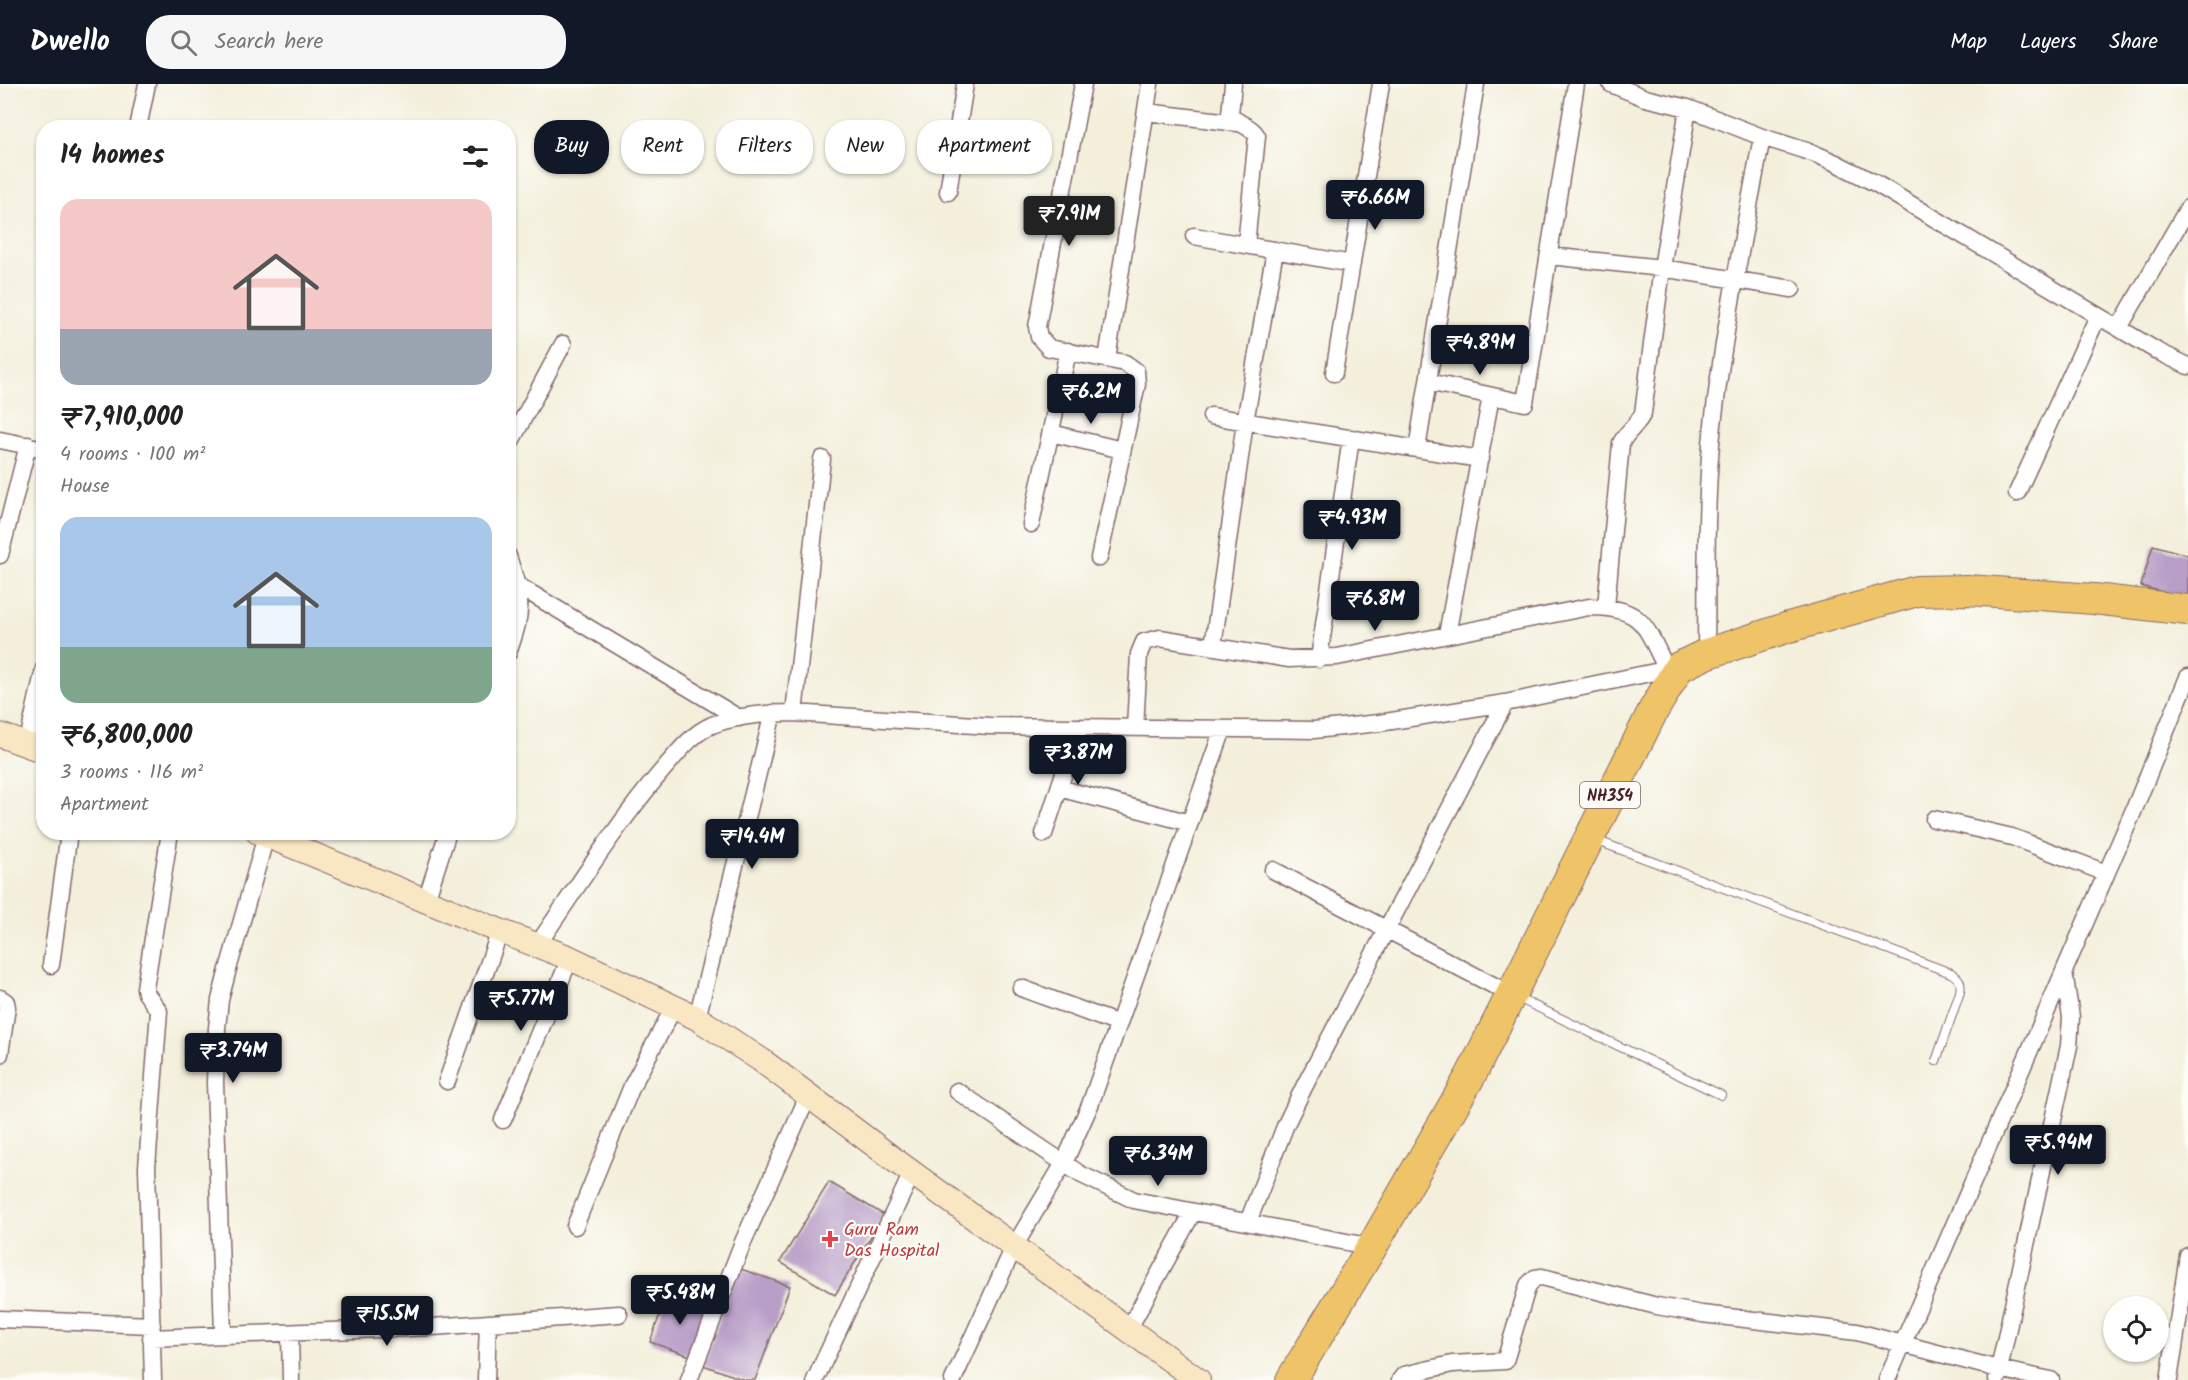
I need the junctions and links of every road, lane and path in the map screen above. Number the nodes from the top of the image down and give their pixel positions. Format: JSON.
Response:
{"nodes":[{"id":1,"x":147,"y":84,"type":"edge"},
{"id":2,"x":965,"y":84,"type":"edge"},
{"id":3,"x":1083,"y":84,"type":"edge"},
{"id":4,"x":1150,"y":84,"type":"edge"},
{"id":5,"x":1233,"y":84,"type":"edge"},
{"id":6,"x":1381,"y":84,"type":"edge"},
{"id":7,"x":1476,"y":84,"type":"edge"},
{"id":8,"x":1576,"y":84,"type":"edge"},
{"id":9,"x":1611,"y":84,"type":"edge"},
{"id":10,"x":1688,"y":108,"type":"junction"},
{"id":11,"x":1146,"y":112,"type":"junction"},
{"id":12,"x":140,"y":120,"type":"edge"},
{"id":13,"x":1238,"y":123,"type":"junction"},
{"id":14,"x":1762,"y":137,"type":"junction"},
{"id":15,"x":948,"y":192,"type":"dead end"},
{"id":16,"x":2188,"y":208,"type":"edge"},
{"id":17,"x":1194,"y":236,"type":"dead end"},
{"id":18,"x":1246,"y":245,"type":"junction"},
{"id":19,"x":1275,"y":250,"type":"junction"},
{"id":20,"x":1550,"y":256,"type":"junction"},
{"id":21,"x":1352,"y":264,"type":"junction"},
{"id":22,"x":1662,"y":268,"type":"junction"},
{"id":23,"x":1735,"y":280,"type":"junction"},
{"id":24,"x":1792,"y":289,"type":"dead end"},
{"id":25,"x":2098,"y":316,"type":"junction"},
{"id":26,"x":2119,"y":328,"type":"junction"},
{"id":27,"x":563,"y":344,"type":"dead end"},
{"id":28,"x":1068,"y":351,"type":"junction"},
{"id":29,"x":1107,"y":359,"type":"junction"},
{"id":30,"x":2188,"y":366,"type":"edge"},
{"id":31,"x":1334,"y":373,"type":"dead end"},
{"id":32,"x":1428,"y":382,"type":"junction"},
{"id":33,"x":1491,"y":396,"type":"junction"},
{"id":34,"x":1211,"y":416,"type":"dead end"},
{"id":35,"x":1245,"y":422,"type":"junction"},
{"id":36,"x":516,"y":432,"type":"edge"},
{"id":37,"x":1051,"y":433,"type":"junction"},
{"id":38,"x":1351,"y":438,"type":"junction"},
{"id":39,"x":0,"y":440,"type":"edge"},
{"id":40,"x":36,"y":447,"type":"edge"},
{"id":41,"x":1417,"y":449,"type":"junction"},
{"id":42,"x":1122,"y":450,"type":"junction"},
{"id":43,"x":822,"y":459,"type":"dead end"},
{"id":44,"x":1480,"y":459,"type":"junction"},
{"id":45,"x":2017,"y":493,"type":"dead end"},
{"id":46,"x":1031,"y":524,"type":"dead end"},
{"id":47,"x":0,"y":555,"type":"edge"},
{"id":48,"x":1100,"y":558,"type":"dead end"},
{"id":49,"x":516,"y":579,"type":"edge"},
{"id":50,"x":518,"y":585,"type":"junction"},
{"id":51,"x":1606,"y":607,"type":"junction"},
{"id":52,"x":2188,"y":610,"type":"edge"},
{"id":53,"x":516,"y":630,"type":"edge"},
{"id":54,"x":1448,"y":635,"type":"junction"},
{"id":55,"x":1212,"y":646,"type":"junction"},
{"id":56,"x":1706,"y":654,"type":"junction"},
{"id":57,"x":1319,"y":658,"type":"junction"},
{"id":58,"x":1673,"y":668,"type":"junction"},
{"id":59,"x":2188,"y":677,"type":"edge"},
{"id":60,"x":1505,"y":703,"type":"junction"},
{"id":61,"x":794,"y":712,"type":"junction"},
{"id":62,"x":773,"y":713,"type":"junction"},
{"id":63,"x":739,"y":718,"type":"junction"},
{"id":64,"x":1079,"y":727,"type":"junction"},
{"id":65,"x":1135,"y":728,"type":"junction"},
{"id":66,"x":1222,"y":729,"type":"junction"},
{"id":67,"x":0,"y":735,"type":"edge"},
{"id":68,"x":35,"y":748,"type":"edge"},
{"id":69,"x":1059,"y":788,"type":"junction"},
{"id":70,"x":1934,"y":819,"type":"dead end"},
{"id":71,"x":1190,"y":823,"type":"junction"},
{"id":72,"x":1044,"y":834,"type":"dead end"},
{"id":73,"x":1589,"y":837,"type":"junction"},
{"id":74,"x":68,"y":840,"type":"edge"},
{"id":75,"x":169,"y":840,"type":"edge"},
{"id":76,"x":260,"y":840,"type":"edge"},
{"id":77,"x":277,"y":840,"type":"edge"},
{"id":78,"x":445,"y":840,"type":"edge"},
{"id":79,"x":1273,"y":870,"type":"dead end"},
{"id":80,"x":2106,"y":873,"type":"junction"},
{"id":81,"x":426,"y":900,"type":"junction"},
{"id":82,"x":1386,"y":930,"type":"junction"},
{"id":83,"x":500,"y":931,"type":"junction"},
{"id":84,"x":538,"y":944,"type":"junction"},
{"id":85,"x":570,"y":958,"type":"junction"},
{"id":86,"x":51,"y":964,"type":"dead end"},
{"id":87,"x":2064,"y":971,"type":"junction"},
{"id":88,"x":1021,"y":988,"type":"dead end"},
{"id":89,"x":1510,"y":994,"type":"junction"},
{"id":90,"x":0,"y":998,"type":"edge"},
{"id":91,"x":674,"y":1007,"type":"junction"},
{"id":92,"x":697,"y":1018,"type":"junction"},
{"id":93,"x":1119,"y":1024,"type":"junction"},
{"id":94,"x":0,"y":1054,"type":"edge"},
{"id":95,"x":1936,"y":1061,"type":"dead end"},
{"id":96,"x":447,"y":1081,"type":"dead end"},
{"id":97,"x":957,"y":1091,"type":"dead end"},
{"id":98,"x":1721,"y":1095,"type":"dead end"},
{"id":99,"x":808,"y":1096,"type":"junction"},
{"id":100,"x":503,"y":1120,"type":"dead end"},
{"id":101,"x":1064,"y":1163,"type":"junction"},
{"id":102,"x":912,"y":1173,"type":"junction"},
{"id":103,"x":1193,"y":1212,"type":"junction"},
{"id":104,"x":1248,"y":1222,"type":"junction"},
{"id":105,"x":575,"y":1226,"type":"dead end"},
{"id":106,"x":1014,"y":1247,"type":"junction"},
{"id":107,"x":1372,"y":1247,"type":"junction"},
{"id":108,"x":2188,"y":1256,"type":"edge"},
{"id":109,"x":2185,"y":1296,"type":"edge"},
{"id":110,"x":619,"y":1314,"type":"dead end"},
{"id":111,"x":0,"y":1319,"type":"edge"},
{"id":112,"x":488,"y":1323,"type":"junction"},
{"id":113,"x":1128,"y":1330,"type":"junction"},
{"id":114,"x":151,"y":1331,"type":"junction"},
{"id":115,"x":290,"y":1333,"type":"junction"},
{"id":116,"x":223,"y":1334,"type":"junction"},
{"id":117,"x":1902,"y":1344,"type":"junction"},
{"id":118,"x":1997,"y":1374,"type":"edge"},
{"id":119,"x":153,"y":1380,"type":"edge"},
{"id":120,"x":291,"y":1380,"type":"edge"},
{"id":121,"x":486,"y":1380,"type":"edge"},
{"id":122,"x":689,"y":1380,"type":"edge"},
{"id":123,"x":815,"y":1380,"type":"edge"},
{"id":124,"x":953,"y":1380,"type":"edge"},
{"id":125,"x":1198,"y":1380,"type":"edge"},
{"id":126,"x":1292,"y":1380,"type":"edge"},
{"id":127,"x":1400,"y":1380,"type":"edge"},
{"id":128,"x":1887,"y":1380,"type":"edge"},
{"id":129,"x":2051,"y":1380,"type":"edge"},
{"id":130,"x":2169,"y":1380,"type":"edge"}],
"edges":[{"from":1,"to":12,"type":"street"},
{"from":2,"to":15,"type":"street"},
{"from":3,"to":28,"type":"street"},
{"from":4,"to":11,"type":"street"},
{"from":5,"to":13,"type":"street"},
{"from":6,"to":21,"type":"street"},
{"from":7,"to":32,"type":"street"},
{"from":8,"to":20,"type":"street"},
{"from":9,"to":10,"type":"street"},
{"from":10,"to":14,"type":"street"},
{"from":10,"to":22,"type":"street"},
{"from":11,"to":13,"type":"street"},
{"from":11,"to":29,"type":"street"},
{"from":13,"to":18,"type":"street"},
{"from":14,"to":23,"type":"street"},
{"from":14,"to":25,"type":"street"},
{"from":16,"to":26,"type":"street"},
{"from":17,"to":18,"type":"street"},
{"from":18,"to":19,"type":"street"},
{"from":19,"to":21,"type":"street"},
{"from":19,"to":35,"type":"street"},
{"from":20,"to":22,"type":"street"},
{"from":20,"to":33,"type":"street"},
{"from":21,"to":31,"type":"street"},
{"from":22,"to":23,"type":"street"},
{"from":22,"to":51,"type":"street"},
{"from":23,"to":24,"type":"street"},
{"from":23,"to":56,"type":"street"},
{"from":25,"to":26,"type":"street"},
{"from":25,"to":45,"type":"street"},
{"from":26,"to":30,"type":"street"},
{"from":27,"to":36,"type":"street"},
{"from":28,"to":29,"type":"street"},
{"from":28,"to":37,"type":"street"},
{"from":29,"to":42,"type":"street"},
{"from":32,"to":33,"type":"street"},
{"from":32,"to":41,"type":"street"},
{"from":33,"to":44,"type":"street"},
{"from":34,"to":35,"type":"street"},
{"from":35,"to":38,"type":"street"},
{"from":35,"to":55,"type":"street"},
{"from":37,"to":42,"type":"street"},
{"from":37,"to":46,"type":"street"},
{"from":38,"to":41,"type":"street"},
{"from":38,"to":57,"type":"street"},
{"from":39,"to":40,"type":"street"},
{"from":40,"to":47,"type":"street"},
{"from":41,"to":44,"type":"street"},
{"from":42,"to":48,"type":"street"},
{"from":43,"to":61,"type":"street"},
{"from":44,"to":54,"type":"street"},
{"from":49,"to":50,"type":"street"},
{"from":50,"to":53,"type":"street"},
{"from":50,"to":63,"type":"street"},
{"from":51,"to":54,"type":"street"},
{"from":51,"to":58,"type":"street"},
{"from":52,"to":56,"type":"highway"},
{"from":54,"to":57,"type":"street"},
{"from":55,"to":57,"type":"street"},
{"from":55,"to":65,"type":"street"},
{"from":56,"to":58,"type":"highway"},
{"from":58,"to":60,"type":"street"},
{"from":58,"to":73,"type":"highway","number":"NH354"},
{"from":59,"to":80,"type":"street"},
{"from":60,"to":66,"type":"street"},
{"from":60,"to":82,"type":"street"},
{"from":61,"to":62,"type":"street"},
{"from":61,"to":64,"type":"street"},
{"from":62,"to":63,"type":"street"},
{"from":62,"to":92,"type":"street"},
{"from":63,"to":84,"type":"street"},
{"from":64,"to":65,"type":"street"},
{"from":64,"to":69,"type":"street"},
{"from":65,"to":66,"type":"street"},
{"from":66,"to":71,"type":"street"},
{"from":67,"to":68,"type":"street"},
{"from":69,"to":71,"type":"street"},
{"from":69,"to":72,"type":"street"},
{"from":70,"to":80,"type":"street"},
{"from":71,"to":93,"type":"street"},
{"from":73,"to":89,"type":"highway","number":"NH354"},
{"from":73,"to":95,"type":"lane"},
{"from":74,"to":86,"type":"street"},
{"from":75,"to":114,"type":"street"},
{"from":76,"to":116,"type":"street"},
{"from":77,"to":81,"type":"street"},
{"from":78,"to":81,"type":"street"},
{"from":79,"to":82,"type":"street"},
{"from":80,"to":87,"type":"street"},
{"from":81,"to":83,"type":"street"},
{"from":82,"to":89,"type":"street"},
{"from":82,"to":104,"type":"street"},
{"from":83,"to":84,"type":"street"},
{"from":83,"to":96,"type":"street"},
{"from":84,"to":85,"type":"street"},
{"from":85,"to":91,"type":"street"},
{"from":85,"to":100,"type":"street"},
{"from":87,"to":117,"type":"street"},
{"from":87,"to":118,"type":"street"},
{"from":88,"to":93,"type":"street"},
{"from":89,"to":98,"type":"lane"},
{"from":89,"to":107,"type":"highway","number":"NH354"},
{"from":90,"to":94,"type":"street"},
{"from":91,"to":92,"type":"street"},
{"from":91,"to":105,"type":"street"},
{"from":92,"to":99,"type":"street"},
{"from":93,"to":101,"type":"street"},
{"from":97,"to":101,"type":"street"},
{"from":99,"to":102,"type":"street"},
{"from":99,"to":122,"type":"street"},
{"from":101,"to":103,"type":"street"},
{"from":101,"to":106,"type":"street"},
{"from":102,"to":106,"type":"street"},
{"from":102,"to":123,"type":"street"},
{"from":103,"to":104,"type":"street"},
{"from":103,"to":113,"type":"street"},
{"from":104,"to":107,"type":"street"},
{"from":106,"to":113,"type":"street"},
{"from":106,"to":124,"type":"street"},
{"from":107,"to":126,"type":"highway","number":"NH354"},
{"from":108,"to":109,"type":"street"},
{"from":109,"to":130,"type":"street"},
{"from":110,"to":112,"type":"street"},
{"from":111,"to":114,"type":"street"},
{"from":112,"to":115,"type":"street"},
{"from":112,"to":121,"type":"street"},
{"from":113,"to":125,"type":"street"},
{"from":114,"to":116,"type":"street"},
{"from":114,"to":119,"type":"street"},
{"from":115,"to":116,"type":"street"},
{"from":115,"to":120,"type":"street"},
{"from":117,"to":118,"type":"street"},
{"from":117,"to":127,"type":"street"},
{"from":117,"to":128,"type":"street"},
{"from":118,"to":129,"type":"street"}]}
